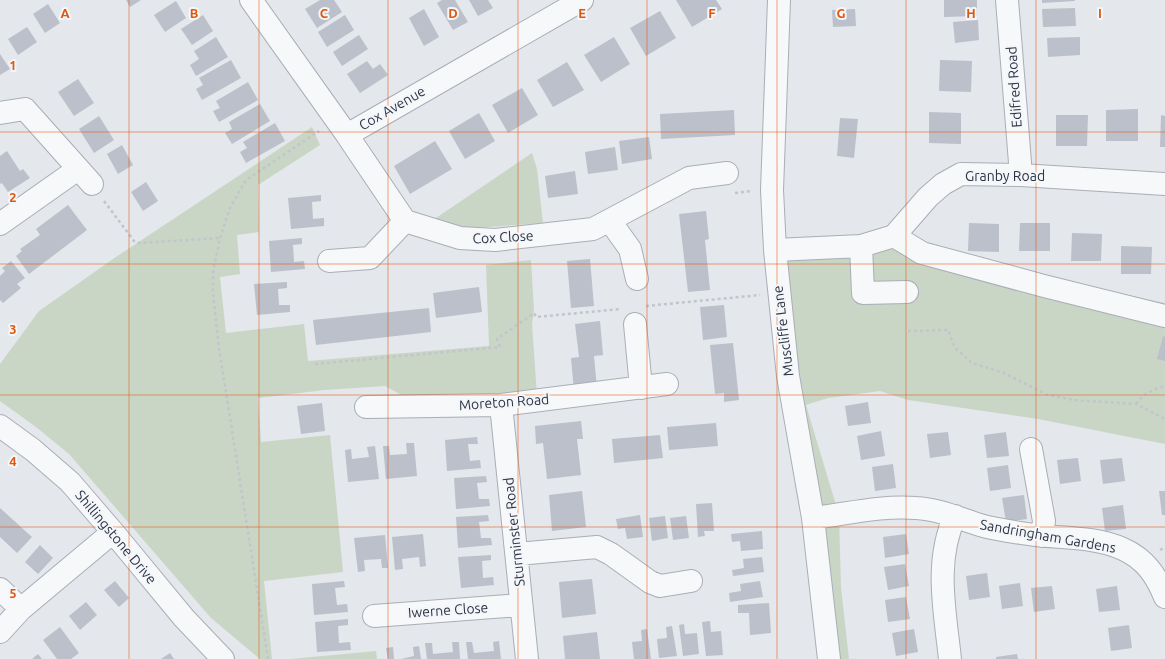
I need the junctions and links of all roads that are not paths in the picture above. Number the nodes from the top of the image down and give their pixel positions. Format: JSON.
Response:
{"nodes":[{"id":1,"x":251,"y":0,"type":"edge"},
{"id":2,"x":582,"y":0,"type":"edge"},
{"id":3,"x":779,"y":0,"type":"edge"},
{"id":4,"x":1007,"y":0,"type":"edge"},
{"id":5,"x":0,"y":113,"type":"edge"},
{"id":6,"x":342,"y":127,"type":"junction"},
{"id":7,"x":727,"y":173,"type":"road end"},
{"id":8,"x":1021,"y":174,"type":"junction"},
{"id":9,"x":1165,"y":184,"type":"edge"},
{"id":10,"x":405,"y":221,"type":"junction"},
{"id":11,"x":610,"y":221,"type":"junction"},
{"id":12,"x":0,"y":224,"type":"edge"},
{"id":13,"x":894,"y":236,"type":"junction"},
{"id":14,"x":861,"y":246,"type":"junction"},
{"id":15,"x":775,"y":250,"type":"junction"},
{"id":16,"x":329,"y":261,"type":"dead end"},
{"id":17,"x":637,"y":279,"type":"dead end"},
{"id":18,"x":907,"y":292,"type":"dead end"},
{"id":19,"x":633,"y":313,"type":"road end"},
{"id":20,"x":1165,"y":316,"type":"edge"},
{"id":21,"x":667,"y":384,"type":"dead end"},
{"id":22,"x":641,"y":388,"type":"junction"},
{"id":23,"x":501,"y":405,"type":"junction"},
{"id":24,"x":366,"y":407,"type":"dead end"},
{"id":25,"x":0,"y":426,"type":"edge"},
{"id":26,"x":1031,"y":449,"type":"dead end"},
{"id":27,"x":955,"y":516,"type":"junction"},
{"id":28,"x":814,"y":518,"type":"junction"},
{"id":29,"x":113,"y":532,"type":"junction"},
{"id":30,"x":1042,"y":536,"type":"junction"},
{"id":31,"x":517,"y":554,"type":"junction"},
{"id":32,"x":691,"y":581,"type":"dead end"},
{"id":33,"x":0,"y":589,"type":"edge"},
{"id":34,"x":1165,"y":597,"type":"edge"},
{"id":35,"x":521,"y":605,"type":"junction"},
{"id":36,"x":21,"y":609,"type":"junction"},
{"id":37,"x":374,"y":616,"type":"dead end"},
{"id":38,"x":0,"y":632,"type":"edge"},
{"id":39,"x":223,"y":659,"type":"edge"},
{"id":40,"x":528,"y":659,"type":"edge"},
{"id":41,"x":829,"y":659,"type":"edge"},
{"id":42,"x":950,"y":659,"type":"edge"}],
"edges":[{"from":1,"to":6,"type":"street","name":"Cox Avenue"},
{"from":2,"to":6,"type":"street","name":"Cox Avenue"},
{"from":3,"to":15,"type":"street","name":"Muscliffe Lane"},
{"from":4,"to":8,"type":"street","name":"Edifred Road"},
{"from":5,"to":12,"type":"street"},
{"from":6,"to":10,"type":"street"},
{"from":7,"to":11,"type":"street","name":"Cox Close"},
{"from":8,"to":9,"type":"street","name":"Granby Road"},
{"from":8,"to":13,"type":"street","name":"Granby Road"},
{"from":10,"to":11,"type":"street","name":"Cox Close"},
{"from":10,"to":16,"type":"street"},
{"from":11,"to":17,"type":"street"},
{"from":13,"to":14,"type":"street"},
{"from":13,"to":20,"type":"street"},
{"from":14,"to":15,"type":"street"},
{"from":14,"to":18,"type":"street"},
{"from":15,"to":28,"type":"street","name":"Muscliffe Lane"},
{"from":19,"to":22,"type":"street"},
{"from":21,"to":22,"type":"street","name":"Moreton Road"},
{"from":22,"to":23,"type":"street","name":"Moreton Road"},
{"from":23,"to":24,"type":"street","name":"Moreton Road"},
{"from":23,"to":31,"type":"street","name":"Sturminster Road"},
{"from":25,"to":29,"type":"street","name":"Shillingstone Drive"},
{"from":26,"to":30,"type":"street"},
{"from":27,"to":28,"type":"street","name":"Sandringham Gardens"},
{"from":27,"to":30,"type":"street","name":"Sandringham Gardens"},
{"from":27,"to":42,"type":"street"},
{"from":28,"to":41,"type":"street","name":"Muscliffe Lane"},
{"from":29,"to":36,"type":"street"},
{"from":29,"to":39,"type":"street","name":"Shillingstone Drive"},
{"from":30,"to":34,"type":"street","name":"Sandringham Gardens"},
{"from":31,"to":32,"type":"street"},
{"from":31,"to":35,"type":"street","name":"Sturminster Road"},
{"from":33,"to":36,"type":"street"},
{"from":35,"to":37,"type":"street","name":"Iwerne Close"},
{"from":35,"to":40,"type":"street","name":"Sturminster Road"},
{"from":36,"to":38,"type":"street"}]}
